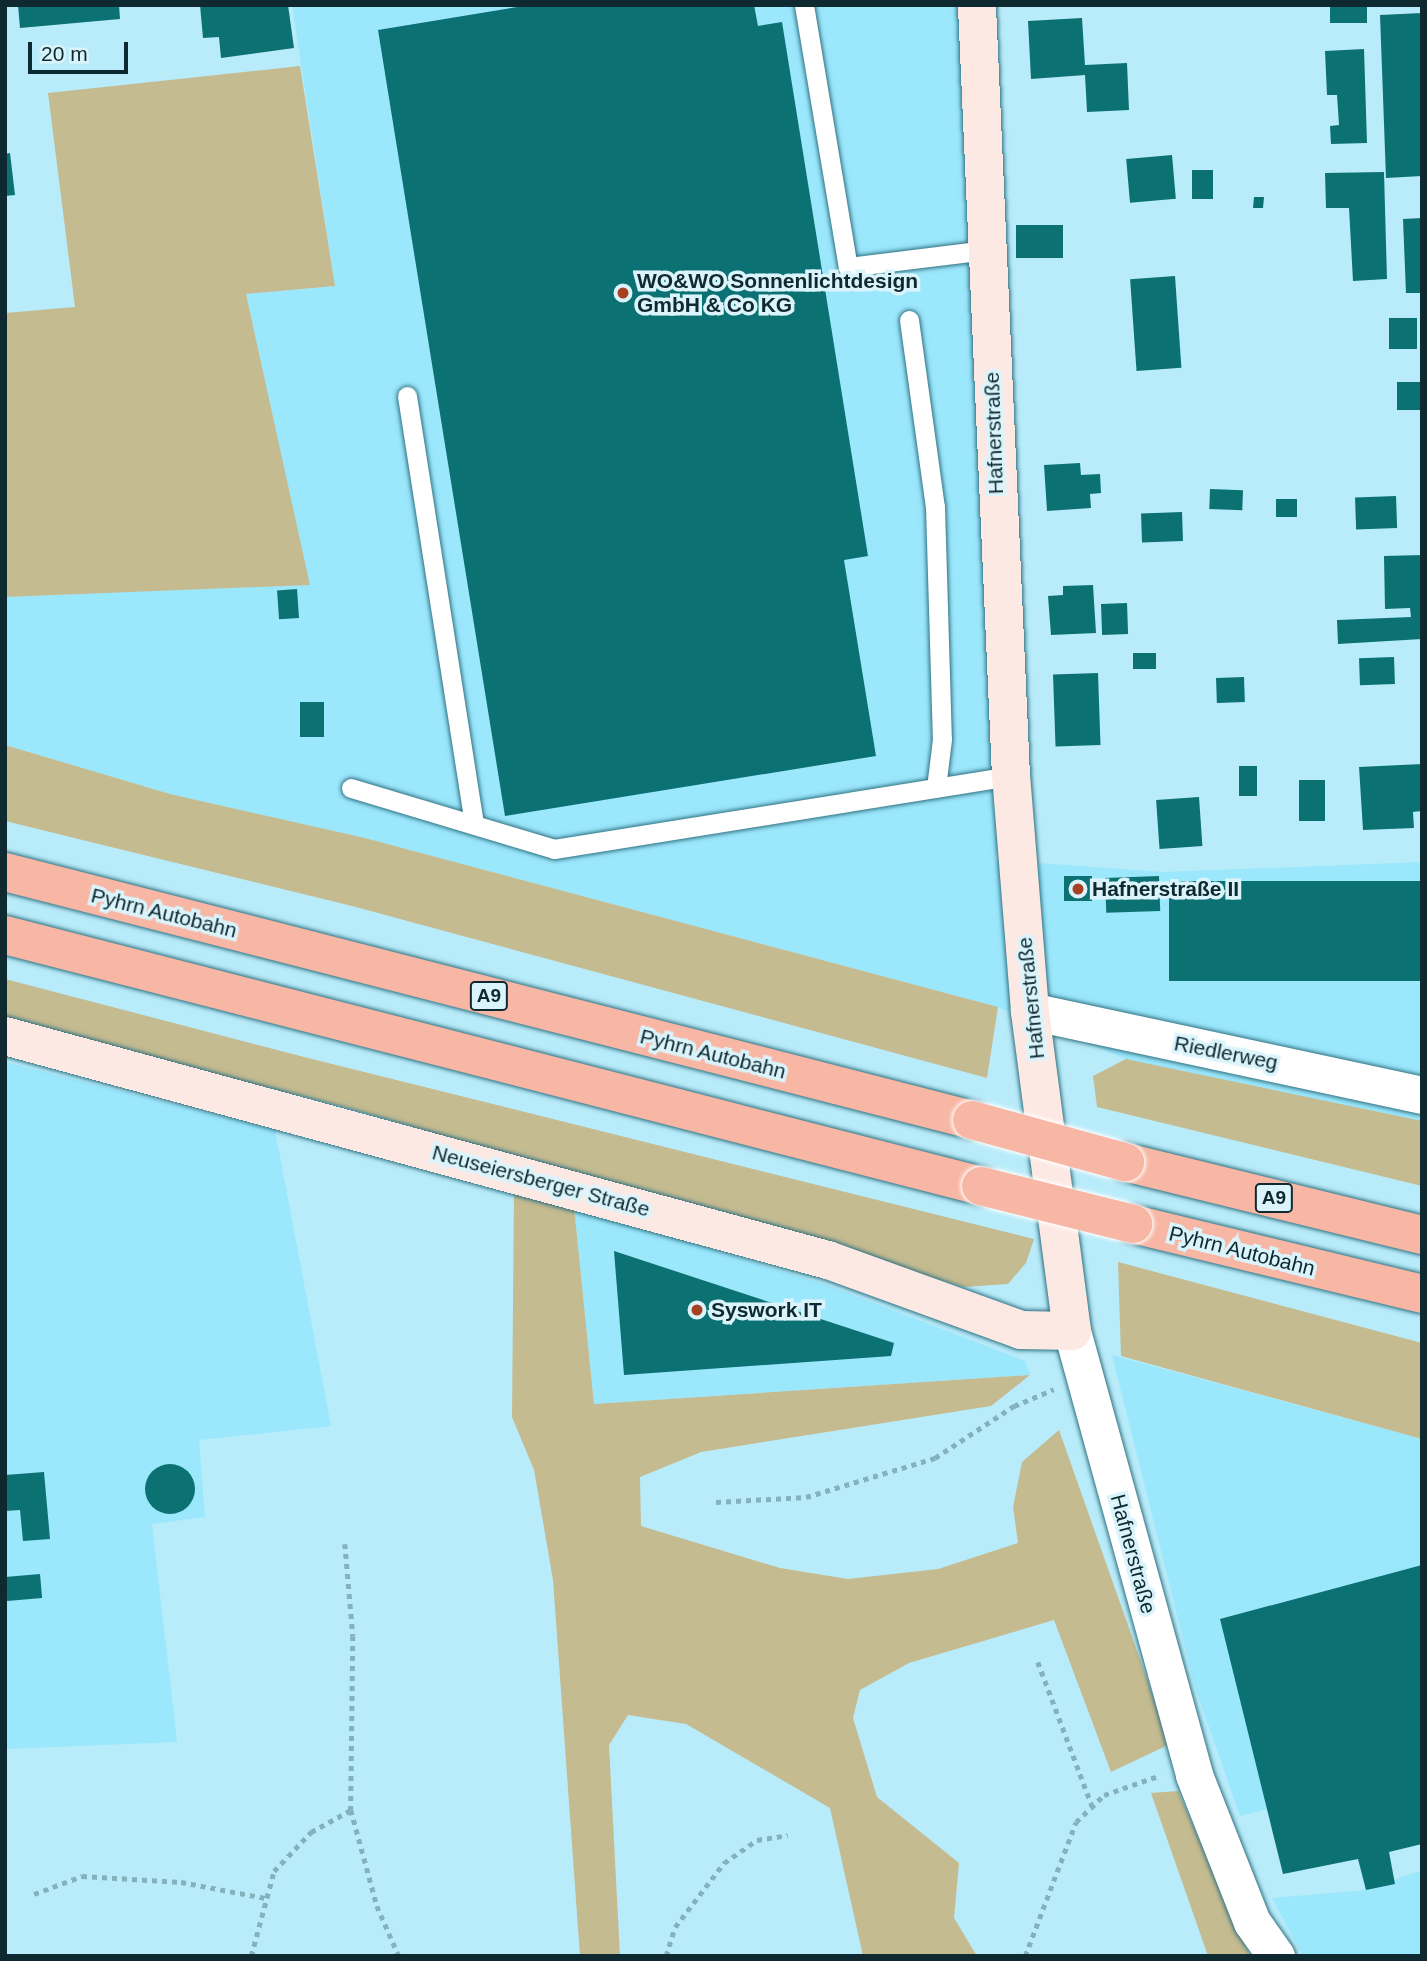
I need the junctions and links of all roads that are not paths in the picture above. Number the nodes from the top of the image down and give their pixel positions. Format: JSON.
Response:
{"nodes":[{"id":1,"x":804,"y":5,"type":"edge"},
{"id":2,"x":977,"y":5,"type":"edge"},
{"id":3,"x":987,"y":250,"type":"junction"},
{"id":4,"x":909,"y":320,"type":"dead end"},
{"id":5,"x":407,"y":396,"type":"dead end"},
{"id":6,"x":1011,"y":776,"type":"junction"},
{"id":7,"x":351,"y":788,"type":"dead end"},
{"id":8,"x":936,"y":788,"type":"junction"},
{"id":9,"x":474,"y":823,"type":"junction"},
{"id":10,"x":5,"y":872,"type":"edge"},
{"id":11,"x":5,"y":935,"type":"edge"},
{"id":12,"x":1031,"y":1012,"type":"junction"},
{"id":13,"x":5,"y":1036,"type":"edge"},
{"id":14,"x":1422,"y":1095,"type":"edge"},
{"id":15,"x":1422,"y":1235,"type":"edge"},
{"id":16,"x":1422,"y":1294,"type":"edge"},
{"id":17,"x":1072,"y":1331,"type":"junction"},
{"id":18,"x":1276,"y":1956,"type":"edge"}],
"edges":[{"from":1,"to":3,"type":"lane"},
{"from":2,"to":3,"type":"street","name":"Hafnerstraße"},
{"from":3,"to":6,"type":"street","name":"Hafnerstraße"},
{"from":4,"to":8,"type":"lane"},
{"from":5,"to":9,"type":"lane"},
{"from":6,"to":8,"type":"lane"},
{"from":6,"to":12,"type":"street","name":"Hafnerstraße"},
{"from":7,"to":9,"type":"lane"},
{"from":8,"to":9,"type":"lane"},
{"from":10,"to":15,"type":"highway","name":"Pyhrn Autobahn","number":"A9","bridge":true},
{"from":11,"to":16,"type":"highway","name":"Pyhrn Autobahn","bridge":true},
{"from":12,"to":14,"type":"street","name":"Riedlerweg"},
{"from":12,"to":17,"type":"street","name":"Hafnerstraße"},
{"from":13,"to":17,"type":"street","name":"Neuseiersberger Straße"},
{"from":17,"to":18,"type":"street","name":"Hafnerstraße"}]}
